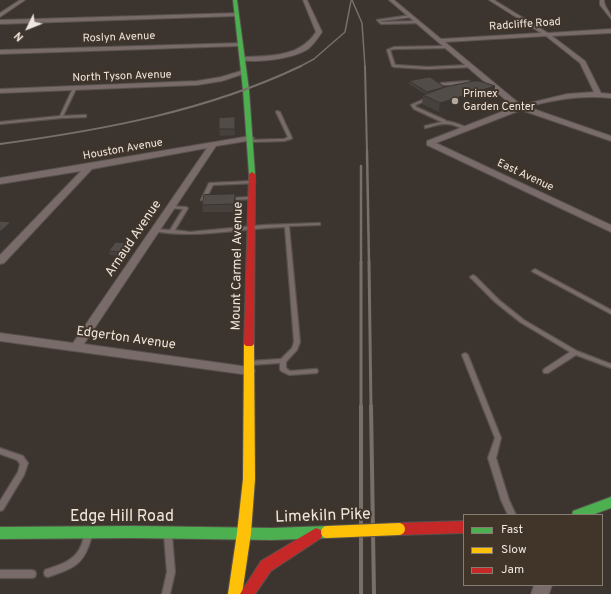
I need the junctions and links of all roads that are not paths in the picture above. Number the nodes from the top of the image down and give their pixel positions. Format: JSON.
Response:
{"nodes":[{"id":1,"x":23,"y":0,"type":"edge"},
{"id":2,"x":235,"y":0,"type":"edge"},
{"id":3,"x":305,"y":0,"type":"edge"},
{"id":4,"x":391,"y":0,"type":"edge"},
{"id":5,"x":491,"y":0,"type":"edge"},
{"id":6,"x":602,"y":0,"type":"edge"},
{"id":7,"x":236,"y":14,"type":"junction"},
{"id":8,"x":0,"y":15,"type":"edge"},
{"id":9,"x":411,"y":16,"type":"junction"},
{"id":10,"x":611,"y":17,"type":"edge"},
{"id":11,"x":0,"y":22,"type":"edge"},
{"id":12,"x":418,"y":22,"type":"junction"},
{"id":13,"x":611,"y":31,"type":"edge"},
{"id":14,"x":546,"y":34,"type":"junction"},
{"id":15,"x":440,"y":41,"type":"junction"},
{"id":16,"x":239,"y":44,"type":"junction"},
{"id":17,"x":447,"y":47,"type":"junction"},
{"id":18,"x":0,"y":52,"type":"edge"},
{"id":19,"x":242,"y":59,"type":"junction"},
{"id":20,"x":470,"y":66,"type":"junction"},
{"id":21,"x":244,"y":72,"type":"junction"},
{"id":22,"x":441,"y":84,"type":"edge"},
{"id":23,"x":450,"y":84,"type":"junction"},
{"id":24,"x":474,"y":88,"type":"edge"},
{"id":25,"x":74,"y":89,"type":"junction"},
{"id":26,"x":462,"y":90,"type":"edge"},
{"id":27,"x":0,"y":91,"type":"edge"},
{"id":28,"x":456,"y":91,"type":"junction"},
{"id":29,"x":450,"y":93,"type":"edge"},
{"id":30,"x":598,"y":93,"type":"junction"},
{"id":31,"x":611,"y":96,"type":"edge"},
{"id":32,"x":430,"y":98,"type":"edge"},
{"id":33,"x":520,"y":108,"type":"junction"},
{"id":34,"x":278,"y":112,"type":"dead end"},
{"id":35,"x":84,"y":116,"type":"dead end"},
{"id":36,"x":61,"y":117,"type":"junction"},
{"id":37,"x":444,"y":121,"type":"junction"},
{"id":38,"x":0,"y":123,"type":"edge"},
{"id":39,"x":426,"y":128,"type":"dead end"},
{"id":40,"x":467,"y":129,"type":"junction"},
{"id":41,"x":611,"y":138,"type":"edge"},
{"id":42,"x":250,"y":140,"type":"junction"},
{"id":43,"x":212,"y":145,"type":"junction"},
{"id":44,"x":89,"y":167,"type":"junction"},
{"id":45,"x":0,"y":181,"type":"edge"},
{"id":46,"x":253,"y":182,"type":"junction"},
{"id":47,"x":252,"y":198,"type":"junction"},
{"id":48,"x":224,"y":199,"type":"edge"},
{"id":49,"x":217,"y":200,"type":"edge"},
{"id":50,"x":171,"y":207,"type":"junction"},
{"id":51,"x":318,"y":224,"type":"dead end"},
{"id":52,"x":287,"y":226,"type":"junction"},
{"id":53,"x":252,"y":227,"type":"junction"},
{"id":54,"x":611,"y":229,"type":"edge"},
{"id":55,"x":155,"y":230,"type":"junction"},
{"id":56,"x":171,"y":232,"type":"junction"},
{"id":57,"x":0,"y":261,"type":"edge"},
{"id":58,"x":535,"y":271,"type":"dead end"},
{"id":59,"x":473,"y":277,"type":"dead end"},
{"id":60,"x":611,"y":312,"type":"edge"},
{"id":61,"x":0,"y":337,"type":"edge"},
{"id":62,"x":76,"y":347,"type":"junction"},
{"id":63,"x":575,"y":352,"type":"junction"},
{"id":64,"x":465,"y":355,"type":"dead end"},
{"id":65,"x":283,"y":361,"type":"junction"},
{"id":66,"x":611,"y":366,"type":"edge"},
{"id":67,"x":248,"y":367,"type":"junction"},
{"id":68,"x":315,"y":371,"type":"dead end"},
{"id":69,"x":546,"y":372,"type":"dead end"},
{"id":70,"x":0,"y":451,"type":"edge"},
{"id":71,"x":611,"y":502,"type":"edge"},
{"id":72,"x":0,"y":508,"type":"edge"},
{"id":73,"x":512,"y":514,"type":"edge"},
{"id":74,"x":581,"y":514,"type":"edge"},
{"id":75,"x":463,"y":527,"type":"edge"},
{"id":76,"x":323,"y":532,"type":"junction"},
{"id":77,"x":0,"y":533,"type":"edge"},
{"id":78,"x":89,"y":533,"type":"junction"},
{"id":79,"x":168,"y":533,"type":"junction"},
{"id":80,"x":244,"y":533,"type":"junction"},
{"id":81,"x":48,"y":573,"type":"dead end"},
{"id":82,"x":0,"y":574,"type":"edge"},
{"id":83,"x":32,"y":574,"type":"dead end"},
{"id":84,"x":166,"y":594,"type":"edge"},
{"id":85,"x":235,"y":594,"type":"edge"},
{"id":86,"x":247,"y":594,"type":"edge"}],
"edges":[{"from":1,"to":8,"type":"street"},
{"from":2,"to":7,"type":"street","name":"Mount Carmel Avenue"},
{"from":3,"to":19,"type":"street"},
{"from":4,"to":9,"type":"street"},
{"from":5,"to":14,"type":"street"},
{"from":6,"to":10,"type":"street"},
{"from":7,"to":11,"type":"street"},
{"from":7,"to":16,"type":"street","name":"Mount Carmel Avenue"},
{"from":9,"to":12,"type":"street"},
{"from":9,"to":12,"type":"lane"},
{"from":12,"to":15,"type":"street"},
{"from":13,"to":14,"type":"street","name":"Radcliffe Road"},
{"from":14,"to":15,"type":"street","name":"Radcliffe Road"},
{"from":14,"to":30,"type":"street"},
{"from":15,"to":17,"type":"street"},
{"from":16,"to":18,"type":"street","name":"Roslyn Avenue"},
{"from":16,"to":19,"type":"street","name":"Mount Carmel Avenue"},
{"from":17,"to":20,"type":"street"},
{"from":17,"to":20,"type":"lane"},
{"from":19,"to":21,"type":"street","name":"Mount Carmel Avenue"},
{"from":20,"to":33,"type":"street"},
{"from":21,"to":25,"type":"street","name":"North Tyson Avenue"},
{"from":21,"to":42,"type":"street","name":"Mount Carmel Avenue"},
{"from":22,"to":23,"type":"lane"},
{"from":23,"to":24,"type":"lane"},
{"from":23,"to":28,"type":"lane"},
{"from":25,"to":27,"type":"street","name":"North Tyson Avenue"},
{"from":25,"to":36,"type":"lane"},
{"from":26,"to":28,"type":"lane"},
{"from":28,"to":29,"type":"lane"},
{"from":30,"to":31,"type":"street"},
{"from":30,"to":33,"type":"street"},
{"from":32,"to":37,"type":"lane"},
{"from":33,"to":40,"type":"street"},
{"from":33,"to":41,"type":"street"},
{"from":34,"to":42,"type":"lane"},
{"from":35,"to":36,"type":"lane"},
{"from":36,"to":38,"type":"lane"},
{"from":37,"to":39,"type":"lane"},
{"from":37,"to":40,"type":"lane"},
{"from":40,"to":54,"type":"street","name":"East Avenue"},
{"from":42,"to":43,"type":"street","name":"Houston Avenue"},
{"from":42,"to":46,"type":"street","name":"Mount Carmel Avenue"},
{"from":43,"to":44,"type":"street","name":"Houston Avenue"},
{"from":43,"to":50,"type":"street","name":"Arnaud Avenue"},
{"from":44,"to":45,"type":"street","name":"Houston Avenue"},
{"from":44,"to":57,"type":"street"},
{"from":46,"to":47,"type":"street","name":"Mount Carmel Avenue"},
{"from":46,"to":49,"type":"lane"},
{"from":47,"to":48,"type":"lane"},
{"from":47,"to":53,"type":"street","name":"Mount Carmel Avenue"},
{"from":50,"to":55,"type":"street","name":"Arnaud Avenue"},
{"from":50,"to":56,"type":"lane"},
{"from":51,"to":52,"type":"lane"},
{"from":52,"to":53,"type":"lane"},
{"from":52,"to":65,"type":"lane"},
{"from":53,"to":56,"type":"lane"},
{"from":53,"to":67,"type":"street","name":"Mount Carmel Avenue"},
{"from":55,"to":56,"type":"lane"},
{"from":55,"to":62,"type":"street","name":"Arnaud Avenue"},
{"from":58,"to":60,"type":"lane"},
{"from":59,"to":63,"type":"lane"},
{"from":61,"to":62,"type":"street","name":"Edgerton Avenue"},
{"from":62,"to":67,"type":"street","name":"Edgerton Avenue"},
{"from":63,"to":66,"type":"lane"},
{"from":63,"to":69,"type":"lane"},
{"from":64,"to":73,"type":"lane"},
{"from":65,"to":67,"type":"lane"},
{"from":65,"to":68,"type":"lane"},
{"from":67,"to":80,"type":"street","name":"Mount Carmel Avenue"},
{"from":70,"to":72,"type":"lane"},
{"from":71,"to":74,"type":"street"},
{"from":75,"to":76,"type":"street","name":"Limekiln Pike","bridge":true},
{"from":76,"to":80,"type":"street","name":"Limekiln Pike"},
{"from":76,"to":86,"type":"street"},
{"from":77,"to":78,"type":"street","name":"Edge Hill Road"},
{"from":78,"to":79,"type":"street","name":"Edge Hill Road"},
{"from":78,"to":81,"type":"lane"},
{"from":79,"to":80,"type":"street","name":"Edge Hill Road"},
{"from":79,"to":84,"type":"lane"},
{"from":80,"to":85,"type":"street"},
{"from":82,"to":83,"type":"lane"}]}
